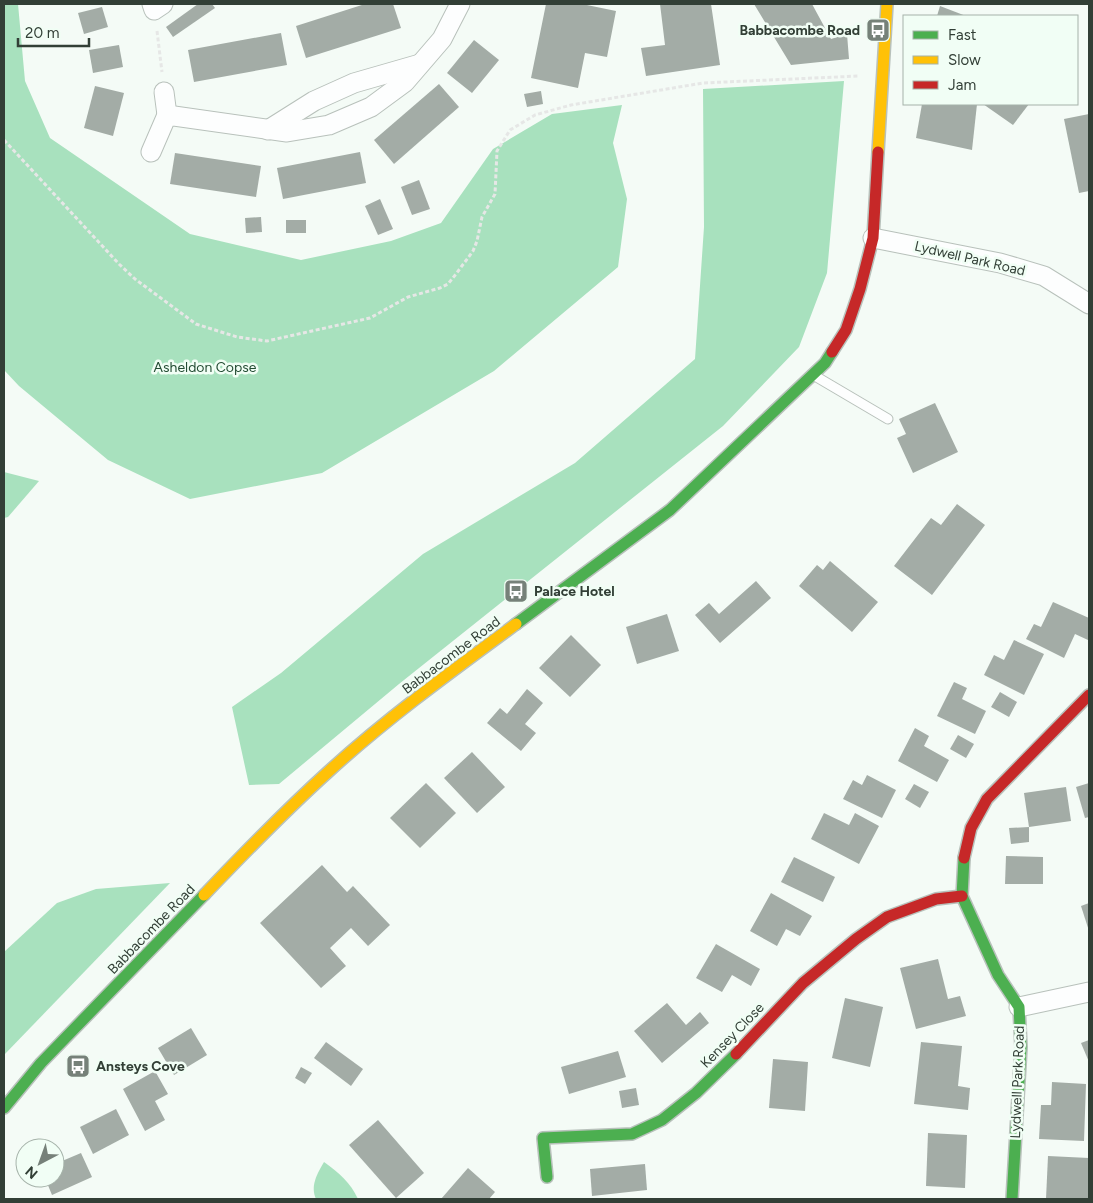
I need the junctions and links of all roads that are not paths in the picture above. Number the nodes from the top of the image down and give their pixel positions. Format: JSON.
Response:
{"nodes":[{"id":1,"x":460,"y":4,"type":"edge"},
{"id":2,"x":887,"y":4,"type":"edge"},
{"id":3,"x":420,"y":64,"type":"junction"},
{"id":4,"x":354,"y":83,"type":"junction"},
{"id":5,"x":164,"y":92,"type":"road end"},
{"id":6,"x":314,"y":101,"type":"junction"},
{"id":7,"x":370,"y":107,"type":"junction"},
{"id":8,"x":167,"y":116,"type":"junction"},
{"id":9,"x":330,"y":124,"type":"junction"},
{"id":10,"x":268,"y":130,"type":"junction"},
{"id":11,"x":150,"y":152,"type":"dead end"},
{"id":12,"x":873,"y":238,"type":"junction"},
{"id":13,"x":1089,"y":304,"type":"edge"},
{"id":14,"x":812,"y":375,"type":"junction"},
{"id":15,"x":888,"y":419,"type":"dead end"},
{"id":16,"x":1089,"y":695,"type":"edge"},
{"id":17,"x":962,"y":896,"type":"junction"},
{"id":18,"x":1089,"y":992,"type":"edge"},
{"id":19,"x":1019,"y":1007,"type":"junction"},
{"id":20,"x":4,"y":1108,"type":"edge"},
{"id":21,"x":547,"y":1178,"type":"dead end"},
{"id":22,"x":1012,"y":1199,"type":"edge"}],
"edges":[{"from":1,"to":3,"type":"street"},
{"from":2,"to":12,"type":"main road","name":"Babbacombe Road"},
{"from":3,"to":4,"type":"street"},
{"from":3,"to":7,"type":"street"},
{"from":4,"to":6,"type":"street"},
{"from":4,"to":7,"type":"street"},
{"from":5,"to":8,"type":"street"},
{"from":6,"to":9,"type":"street"},
{"from":6,"to":10,"type":"street"},
{"from":7,"to":9,"type":"street"},
{"from":8,"to":10,"type":"street"},
{"from":8,"to":11,"type":"street"},
{"from":9,"to":10,"type":"street"},
{"from":12,"to":13,"type":"street","name":"Lydwell Park Road"},
{"from":12,"to":14,"type":"main road","name":"Babbacombe Road"},
{"from":14,"to":15,"type":"lane"},
{"from":14,"to":20,"type":"main road","name":"Babbacombe Road"},
{"from":16,"to":17,"type":"main road","name":"Lydwell Park Road"},
{"from":17,"to":19,"type":"main road","name":"Lydwell Park Road"},
{"from":17,"to":21,"type":"main road","name":"Kensey Close"},
{"from":18,"to":19,"type":"street"},
{"from":19,"to":22,"type":"main road","name":"Lydwell Park Road"}]}
